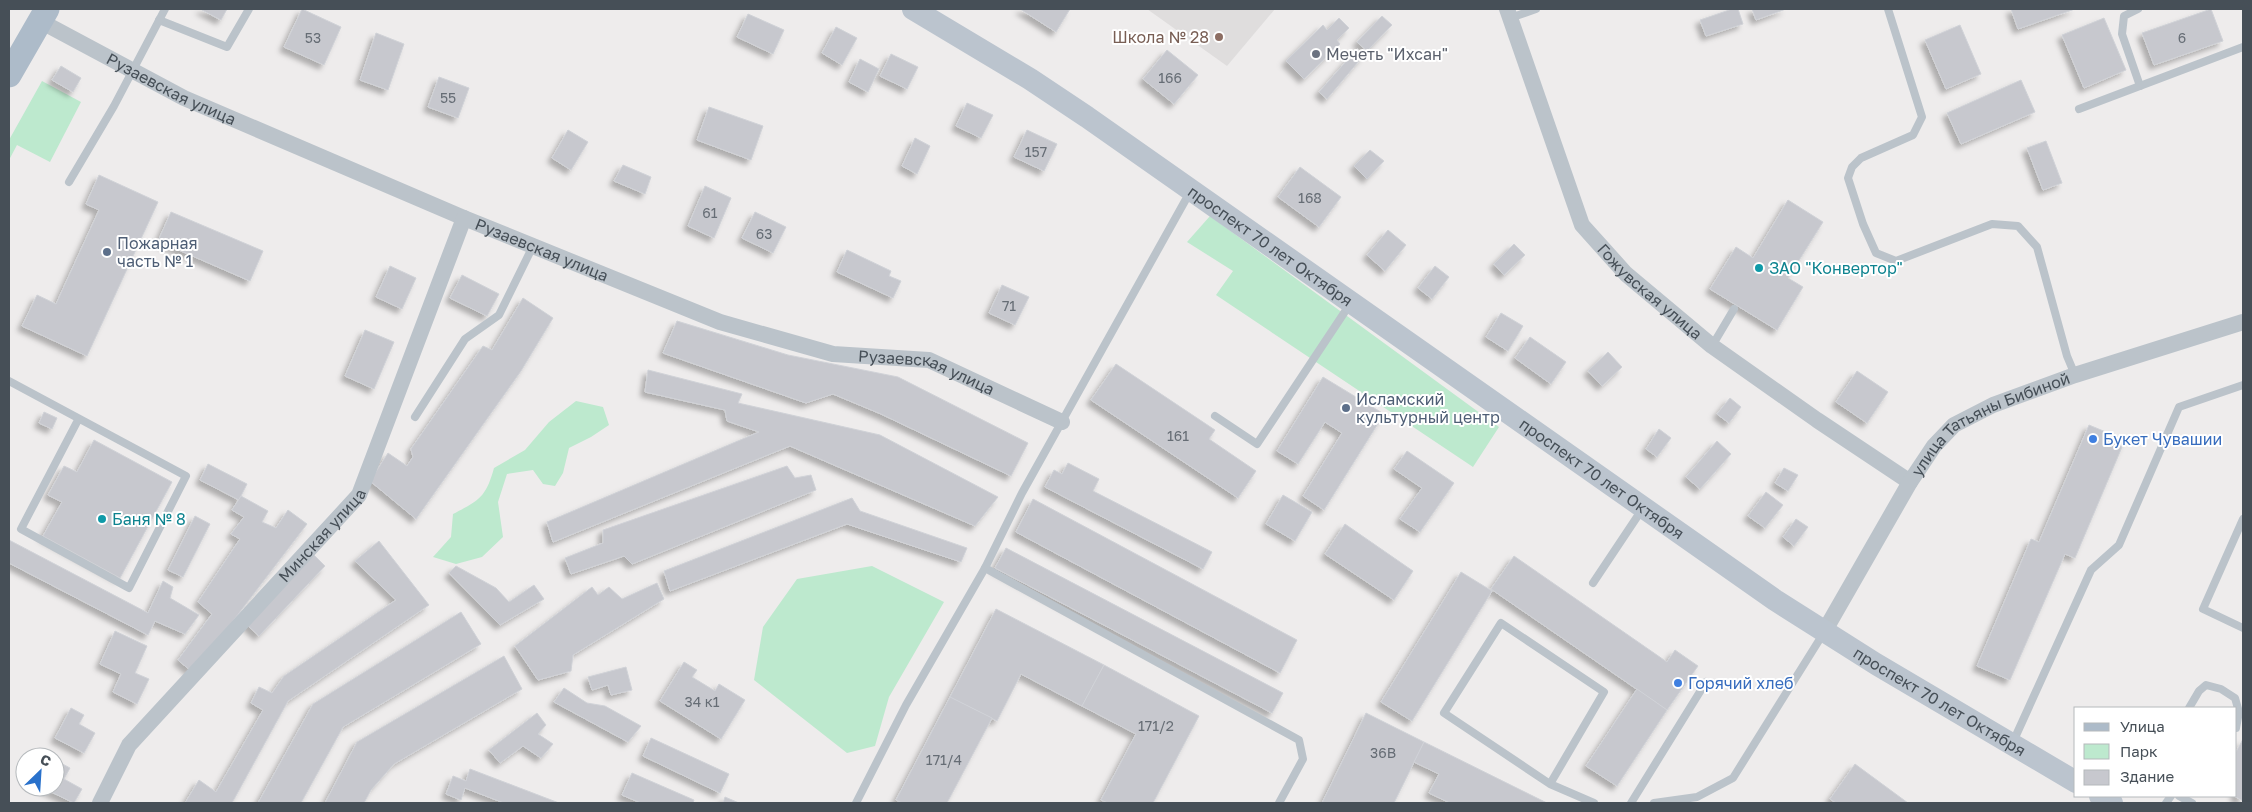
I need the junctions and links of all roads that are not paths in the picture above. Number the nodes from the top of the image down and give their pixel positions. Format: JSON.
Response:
{"nodes":[{"id":1,"x":165,"y":9,"type":"edge"},
{"id":2,"x":250,"y":9,"type":"edge"},
{"id":3,"x":913,"y":9,"type":"edge"},
{"id":4,"x":1536,"y":9,"type":"edge"},
{"id":5,"x":1888,"y":9,"type":"edge"},
{"id":6,"x":2138,"y":9,"type":"edge"},
{"id":7,"x":1508,"y":13,"type":"edge"},
{"id":8,"x":43,"y":15,"type":"edge"},
{"id":9,"x":159,"y":20,"type":"junction"},
{"id":10,"x":2243,"y":47,"type":"edge"},
{"id":11,"x":133,"y":70,"type":"junction"},
{"id":12,"x":9,"y":75,"type":"edge"},
{"id":13,"x":2140,"y":86,"type":"junction"},
{"id":14,"x":2079,"y":109,"type":"dead end"},
{"id":15,"x":69,"y":182,"type":"dead end"},
{"id":16,"x":1191,"y":190,"type":"junction"},
{"id":17,"x":464,"y":218,"type":"junction"},
{"id":18,"x":533,"y":246,"type":"junction"},
{"id":19,"x":1351,"y":302,"type":"junction"},
{"id":20,"x":1734,"y":309,"type":"dead end"},
{"id":21,"x":2243,"y":322,"type":"edge"},
{"id":22,"x":1712,"y":346,"type":"junction"},
{"id":23,"x":2075,"y":375,"type":"junction"},
{"id":24,"x":9,"y":382,"type":"edge"},
{"id":25,"x":2243,"y":384,"type":"edge"},
{"id":26,"x":1215,"y":416,"type":"dead end"},
{"id":27,"x":415,"y":417,"type":"dead end"},
{"id":28,"x":78,"y":420,"type":"junction"},
{"id":29,"x":1062,"y":422,"type":"junction"},
{"id":30,"x":1910,"y":482,"type":"junction"},
{"id":31,"x":1644,"y":506,"type":"junction"},
{"id":32,"x":2243,"y":519,"type":"edge"},
{"id":33,"x":985,"y":568,"type":"junction"},
{"id":34,"x":1593,"y":582,"type":"dead end"},
{"id":35,"x":2243,"y":628,"type":"edge"},
{"id":36,"x":1824,"y":632,"type":"junction"},
{"id":37,"x":1706,"y":682,"type":"dead end"},
{"id":38,"x":2190,"y":707,"type":"edge"},
{"id":39,"x":2237,"y":723,"type":"edge"},
{"id":40,"x":2012,"y":744,"type":"junction"},
{"id":41,"x":2074,"y":781,"type":"edge"},
{"id":42,"x":1550,"y":784,"type":"junction"},
{"id":43,"x":2184,"y":797,"type":"edge"},
{"id":44,"x":100,"y":803,"type":"edge"},
{"id":45,"x":856,"y":803,"type":"edge"},
{"id":46,"x":1279,"y":803,"type":"edge"},
{"id":47,"x":1594,"y":803,"type":"edge"},
{"id":48,"x":1632,"y":803,"type":"edge"},
{"id":49,"x":1654,"y":803,"type":"edge"},
{"id":50,"x":2192,"y":803,"type":"edge"}],
"edges":[{"from":1,"to":9,"type":"lane"},
{"from":2,"to":9,"type":"lane"},
{"from":3,"to":16,"type":"main road","name":"проспект 70 лет Октября"},
{"from":4,"to":7,"type":"lane"},
{"from":5,"to":23,"type":"lane"},
{"from":6,"to":13,"type":"lane"},
{"from":7,"to":22,"type":"street","name":"Гожувская улица"},
{"from":8,"to":11,"type":"street","name":"Рузаевская улица"},
{"from":8,"to":12,"type":"main road"},
{"from":9,"to":11,"type":"lane"},
{"from":10,"to":13,"type":"lane"},
{"from":11,"to":15,"type":"lane"},
{"from":11,"to":17,"type":"street","name":"Рузаевская улица"},
{"from":13,"to":14,"type":"lane"},
{"from":16,"to":19,"type":"main road","name":"проспект 70 лет Октября"},
{"from":16,"to":29,"type":"lane"},
{"from":17,"to":18,"type":"street","name":"Рузаевская улица"},
{"from":17,"to":44,"type":"street","name":"Минская улица"},
{"from":18,"to":27,"type":"lane"},
{"from":18,"to":29,"type":"street","name":"Рузаевская улица"},
{"from":19,"to":26,"type":"lane"},
{"from":19,"to":31,"type":"main road","name":"проспект 70 лет Октября"},
{"from":20,"to":22,"type":"lane"},
{"from":21,"to":23,"type":"street","name":"улица Татьяны Бибиной"},
{"from":22,"to":30,"type":"street","name":"Гожувская улица"},
{"from":23,"to":30,"type":"street","name":"улица Татьяны Бибиной"},
{"from":24,"to":28,"type":"lane"},
{"from":25,"to":40,"type":"lane"},
{"from":28,"to":28,"type":"lane"},
{"from":29,"to":33,"type":"lane"},
{"from":30,"to":36,"type":"street","name":"улица Татьяны Бибиной"},
{"from":31,"to":34,"type":"lane"},
{"from":31,"to":36,"type":"main road","name":"проспект 70 лет Октября"},
{"from":32,"to":35,"type":"lane"},
{"from":33,"to":45,"type":"lane"},
{"from":33,"to":46,"type":"lane"},
{"from":36,"to":40,"type":"main road","name":"проспект 70 лет Октября"},
{"from":36,"to":49,"type":"lane"},
{"from":37,"to":48,"type":"lane"},
{"from":38,"to":39,"type":"lane"},
{"from":40,"to":41,"type":"main road","name":"проспект 70 лет Октября"},
{"from":42,"to":42,"type":"lane"},
{"from":42,"to":47,"type":"lane"},
{"from":43,"to":50,"type":"lane"}]}
